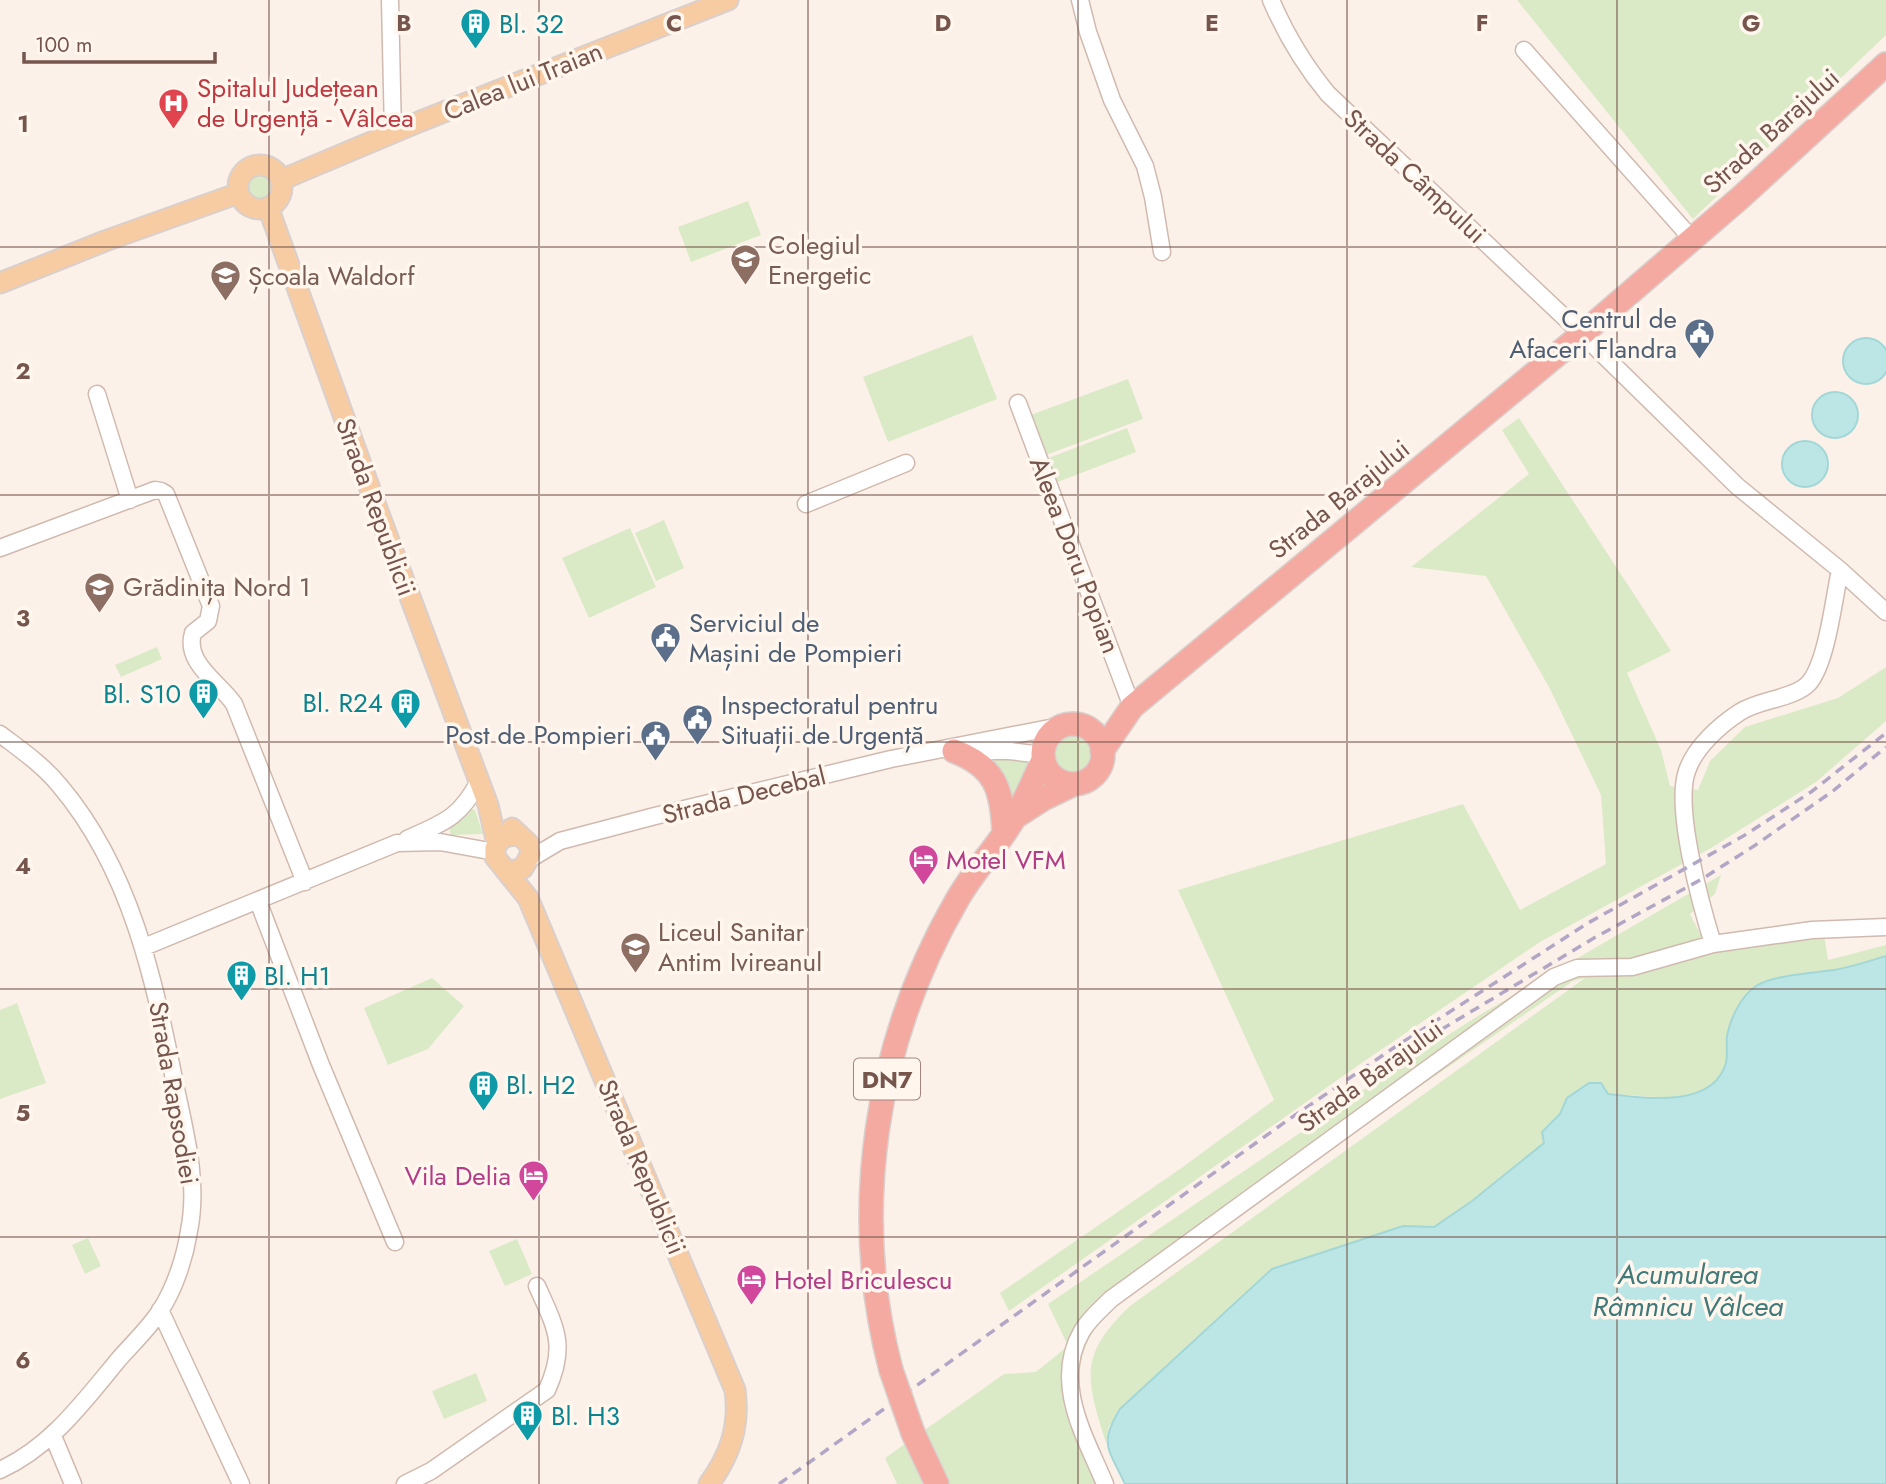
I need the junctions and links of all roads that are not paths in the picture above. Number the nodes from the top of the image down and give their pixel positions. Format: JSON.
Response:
{"nodes":[{"id":1,"x":390,"y":0,"type":"edge"},
{"id":2,"x":728,"y":0,"type":"edge"},
{"id":3,"x":1080,"y":0,"type":"edge"},
{"id":4,"x":1271,"y":0,"type":"edge"},
{"id":5,"x":1524,"y":50,"type":"dead end"},
{"id":6,"x":1886,"y":64,"type":"edge"},
{"id":7,"x":393,"y":133,"type":"junction"},
{"id":8,"x":281,"y":180,"type":"junction"},
{"id":9,"x":239,"y":193,"type":"junction"},
{"id":10,"x":268,"y":207,"type":"junction"},
{"id":11,"x":1692,"y":239,"type":"junction"},
{"id":12,"x":1162,"y":252,"type":"dead end"},
{"id":13,"x":0,"y":283,"type":"edge"},
{"id":14,"x":1582,"y":334,"type":"junction"},
{"id":15,"x":97,"y":394,"type":"dead end"},
{"id":16,"x":1018,"y":403,"type":"dead end"},
{"id":17,"x":906,"y":463,"type":"dead end"},
{"id":18,"x":130,"y":500,"type":"junction"},
{"id":19,"x":806,"y":504,"type":"dead end"},
{"id":20,"x":0,"y":548,"type":"edge"},
{"id":21,"x":1840,"y":570,"type":"junction"},
{"id":22,"x":1886,"y":612,"type":"edge"},
{"id":23,"x":1132,"y":707,"type":"junction"},
{"id":24,"x":1072,"y":725,"type":"junction"},
{"id":25,"x":0,"y":734,"type":"edge"},
{"id":26,"x":954,"y":751,"type":"junction"},
{"id":27,"x":1102,"y":751,"type":"junction"},
{"id":28,"x":929,"y":752,"type":"junction"},
{"id":29,"x":1043,"y":757,"type":"junction"},
{"id":30,"x":479,"y":781,"type":"junction"},
{"id":31,"x":1074,"y":784,"type":"junction"},
{"id":32,"x":488,"y":806,"type":"junction"},
{"id":33,"x":1010,"y":824,"type":"junction"},
{"id":34,"x":397,"y":843,"type":"junction"},
{"id":35,"x":496,"y":848,"type":"junction"},
{"id":36,"x":526,"y":850,"type":"junction"},
{"id":37,"x":506,"y":870,"type":"junction"},
{"id":38,"x":305,"y":882,"type":"junction"},
{"id":39,"x":528,"y":898,"type":"junction"},
{"id":40,"x":258,"y":901,"type":"junction"},
{"id":41,"x":1886,"y":927,"type":"edge"},
{"id":42,"x":1713,"y":944,"type":"junction"},
{"id":43,"x":144,"y":947,"type":"junction"},
{"id":44,"x":395,"y":1242,"type":"dead end"},
{"id":45,"x":537,"y":1286,"type":"dead end"},
{"id":46,"x":160,"y":1310,"type":"junction"},
{"id":47,"x":52,"y":1436,"type":"junction"},
{"id":48,"x":0,"y":1470,"type":"edge"},
{"id":49,"x":73,"y":1484,"type":"edge"},
{"id":50,"x":241,"y":1484,"type":"edge"},
{"id":51,"x":405,"y":1484,"type":"edge"},
{"id":52,"x":709,"y":1484,"type":"edge"},
{"id":53,"x":937,"y":1484,"type":"edge"},
{"id":54,"x":1105,"y":1484,"type":"edge"}],
"edges":[{"from":1,"to":7,"type":"street"},
{"from":2,"to":7,"type":"main road","name":"Calea lui Traian"},
{"from":3,"to":12,"type":"street"},
{"from":4,"to":14,"type":"street","name":"Strada Câmpului"},
{"from":5,"to":11,"type":"street"},
{"from":6,"to":11,"type":"highway","name":"Strada Barajului","number":"DN7"},
{"from":7,"to":8,"type":"main road","name":"Calea lui Traian"},
{"from":8,"to":9,"type":"main road"},
{"from":8,"to":10,"type":"main road"},
{"from":9,"to":10,"type":"main road"},
{"from":9,"to":13,"type":"main road"},
{"from":10,"to":30,"type":"main road","name":"Strada Republicii"},
{"from":11,"to":14,"type":"highway","name":"Strada Barajului","number":"DN7"},
{"from":14,"to":21,"type":"street"},
{"from":14,"to":23,"type":"highway","name":"Strada Barajului","number":"DN7"},
{"from":15,"to":18,"type":"street"},
{"from":16,"to":23,"type":"street","name":"Aleea Doru Popian"},
{"from":17,"to":19,"type":"street"},
{"from":18,"to":20,"type":"street"},
{"from":18,"to":38,"type":"street"},
{"from":21,"to":22,"type":"street"},
{"from":21,"to":42,"type":"street"},
{"from":23,"to":24,"type":"highway","name":"Strada Barajului","number":"DN7"},
{"from":23,"to":27,"type":"highway","name":"Strada Barajului","number":"DN7"},
{"from":24,"to":27,"type":"highway"},
{"from":24,"to":28,"type":"street","name":"Strada Decebal"},
{"from":24,"to":29,"type":"highway","number":"DN7"},
{"from":25,"to":43,"type":"street","name":"Strada Rapsodiei"},
{"from":26,"to":28,"type":"street","name":"Strada Decebal"},
{"from":26,"to":29,"type":"street","name":"Strada Decebal"},
{"from":26,"to":33,"type":"highway"},
{"from":27,"to":31,"type":"highway","number":"DN7"},
{"from":28,"to":36,"type":"street","name":"Strada Decebal"},
{"from":29,"to":31,"type":"highway"},
{"from":29,"to":33,"type":"highway","number":"DN7"},
{"from":30,"to":32,"type":"main road","name":"Strada Republicii"},
{"from":30,"to":34,"type":"street"},
{"from":31,"to":33,"type":"highway","number":"DN7"},
{"from":32,"to":35,"type":"main road","name":"Strada Republicii"},
{"from":32,"to":36,"type":"main road","name":"Strada Republicii"},
{"from":33,"to":53,"type":"highway","number":"DN7","bridge":true},
{"from":34,"to":35,"type":"street"},
{"from":34,"to":38,"type":"street"},
{"from":35,"to":36,"type":"main road"},
{"from":35,"to":37,"type":"main road","name":"Strada Republicii"},
{"from":36,"to":37,"type":"main road"},
{"from":36,"to":39,"type":"main road","name":"Strada Republicii"},
{"from":37,"to":39,"type":"main road","name":"Strada Republicii"},
{"from":38,"to":40,"type":"street"},
{"from":39,"to":52,"type":"main road","name":"Strada Republicii"},
{"from":40,"to":43,"type":"street"},
{"from":40,"to":44,"type":"street"},
{"from":41,"to":42,"type":"street","name":"Strada Barajului"},
{"from":42,"to":54,"type":"street","name":"Strada Barajului"},
{"from":43,"to":46,"type":"street","name":"Strada Rapsodiei"},
{"from":45,"to":51,"type":"street"},
{"from":46,"to":47,"type":"street","name":"Strada Rapsodiei"},
{"from":46,"to":50,"type":"street"},
{"from":47,"to":48,"type":"street","name":"Strada Rapsodiei"},
{"from":47,"to":49,"type":"street"}]}
